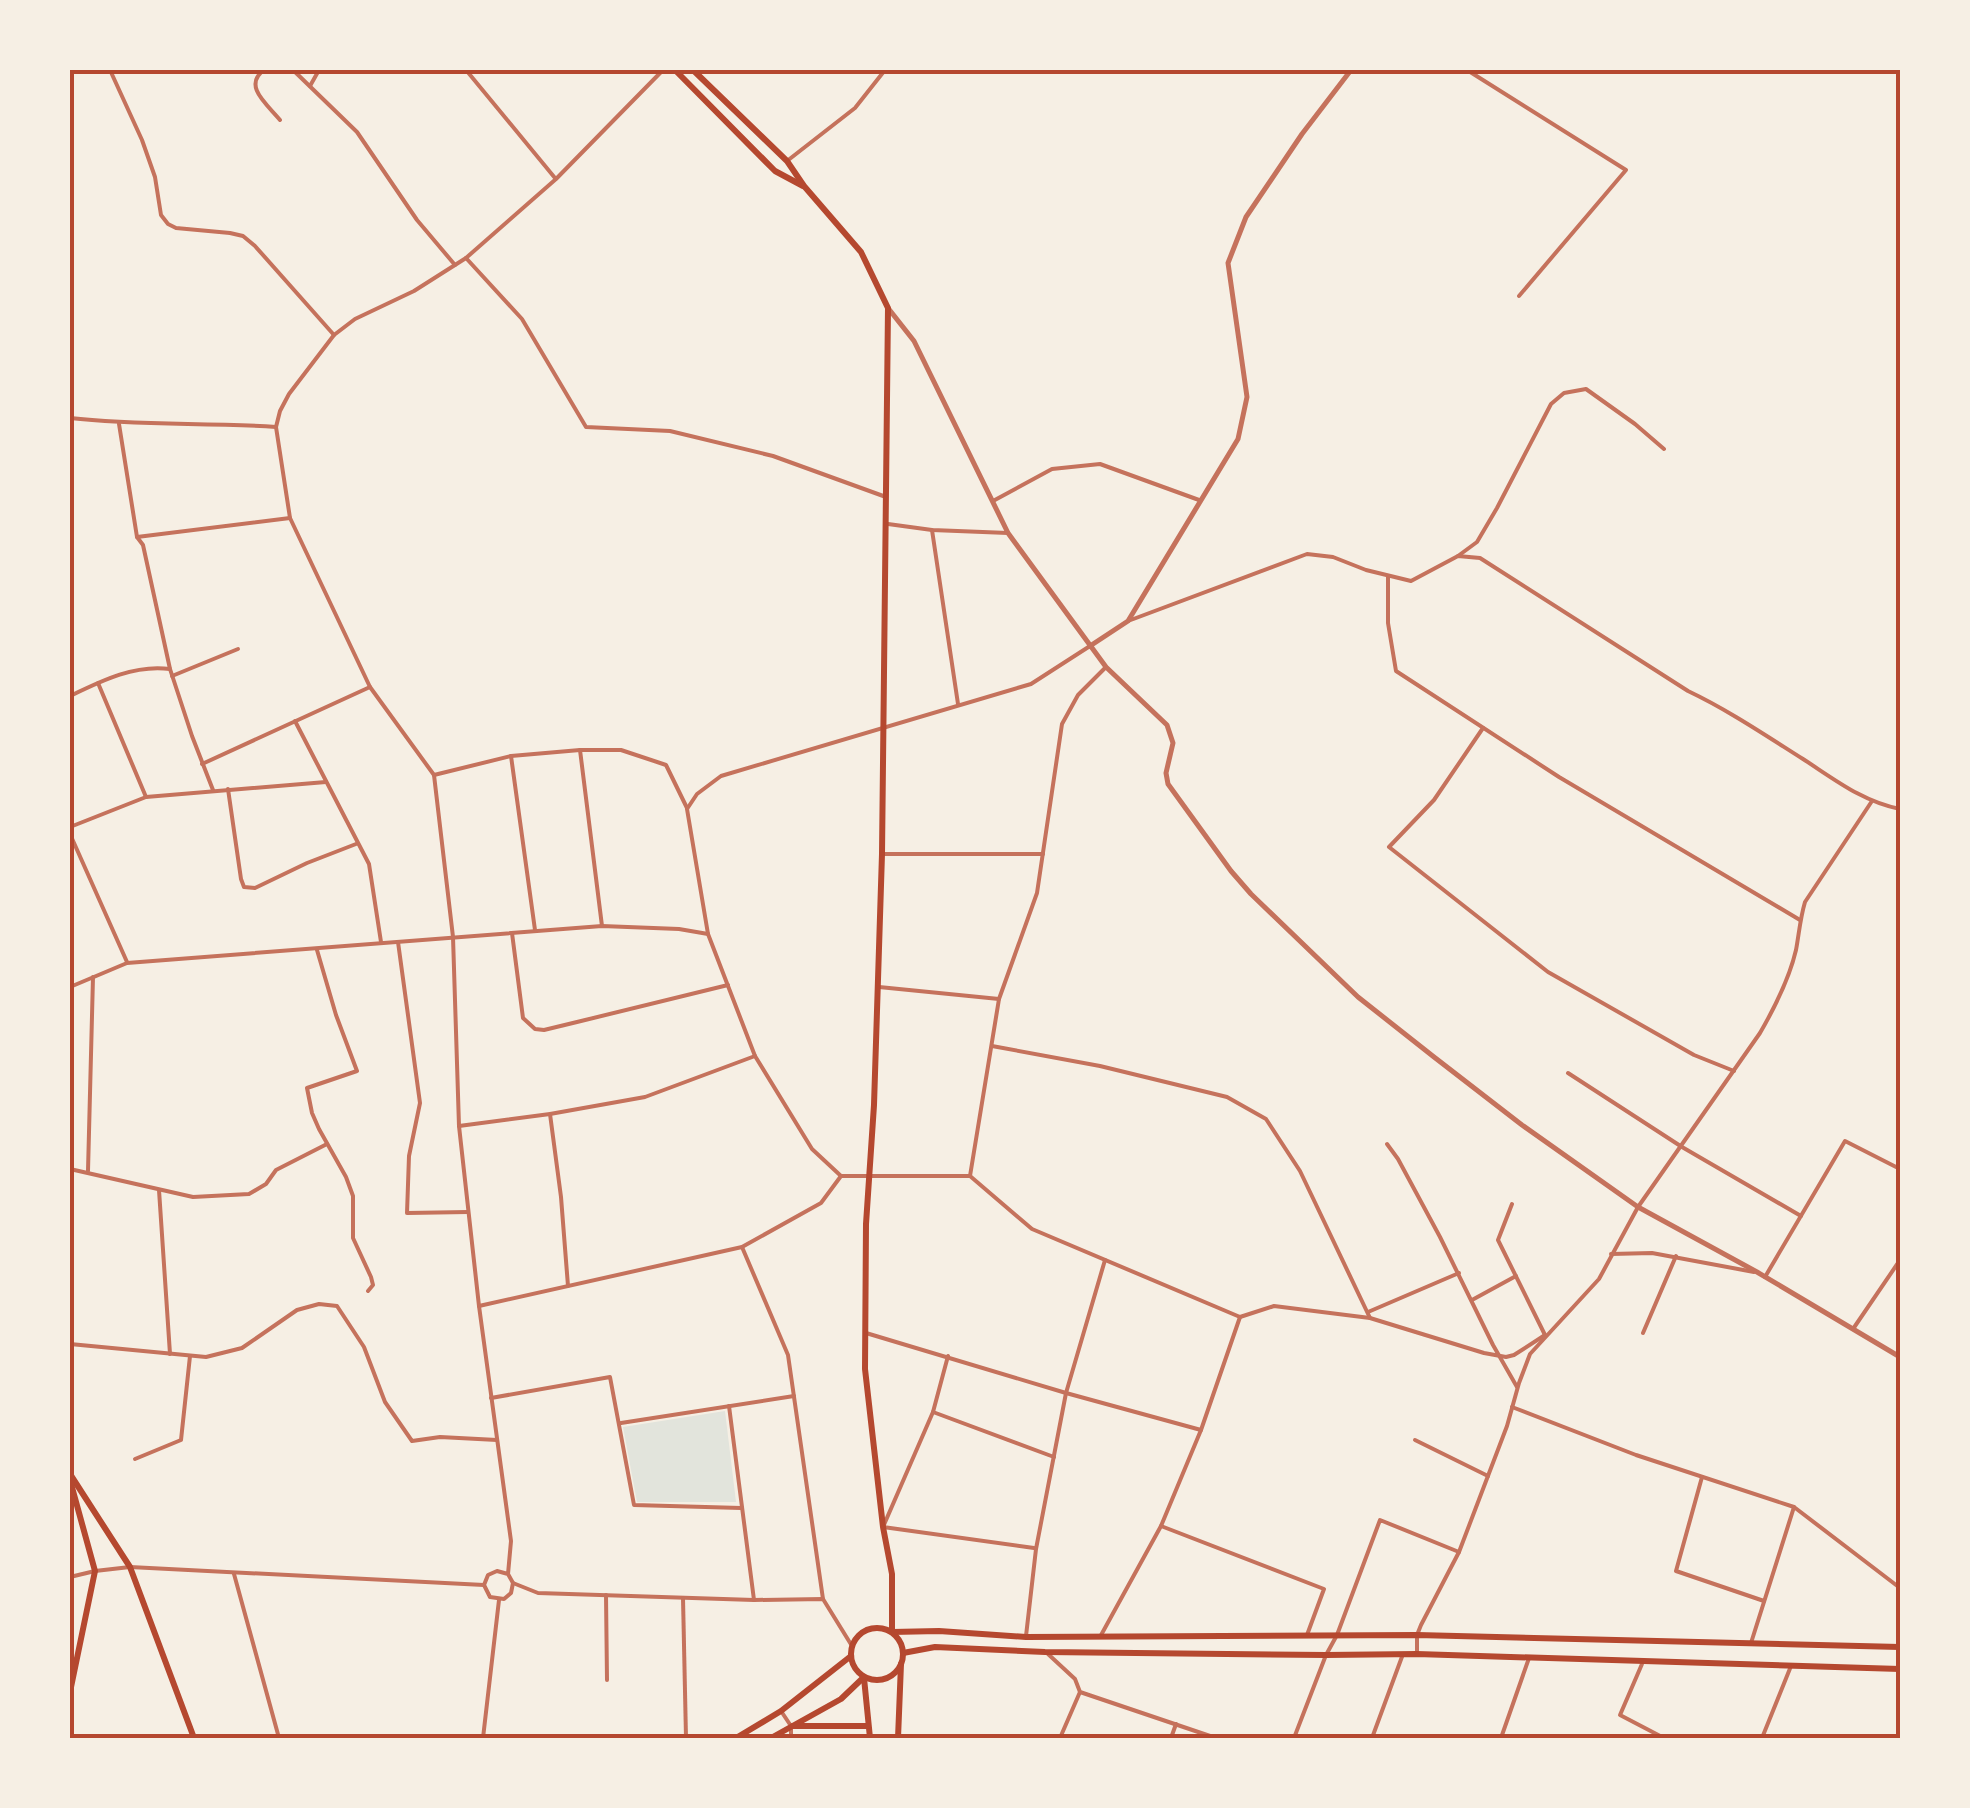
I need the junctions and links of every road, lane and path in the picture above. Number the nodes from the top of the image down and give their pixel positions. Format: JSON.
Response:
{"nodes":[{"id":1,"x":110,"y":70,"type":"edge"},
{"id":2,"x":264,"y":70,"type":"edge"},
{"id":3,"x":294,"y":70,"type":"edge"},
{"id":4,"x":319,"y":70,"type":"edge"},
{"id":5,"x":466,"y":70,"type":"edge"},
{"id":6,"x":663,"y":70,"type":"edge"},
{"id":7,"x":675,"y":70,"type":"edge"},
{"id":8,"x":693,"y":70,"type":"edge"},
{"id":9,"x":885,"y":70,"type":"edge"},
{"id":10,"x":1351,"y":70,"type":"edge"},
{"id":11,"x":1467,"y":70,"type":"edge"},
{"id":12,"x":310,"y":86,"type":"junction"},
{"id":13,"x":280,"y":120,"type":"dead end"},
{"id":14,"x":787,"y":161,"type":"junction"},
{"id":15,"x":556,"y":179,"type":"junction"},
{"id":16,"x":804,"y":186,"type":"junction"},
{"id":17,"x":466,"y":258,"type":"junction"},
{"id":18,"x":455,"y":265,"type":"junction"},
{"id":19,"x":1520,"y":296,"type":"dead end"},
{"id":20,"x":888,"y":308,"type":"junction"},
{"id":21,"x":334,"y":335,"type":"junction"},
{"id":22,"x":70,"y":418,"type":"edge"},
{"id":23,"x":119,"y":424,"type":"junction"},
{"id":24,"x":276,"y":428,"type":"junction"},
{"id":25,"x":1664,"y":448,"type":"dead end"},
{"id":26,"x":886,"y":498,"type":"junction"},
{"id":27,"x":1199,"y":500,"type":"junction"},
{"id":28,"x":992,"y":501,"type":"junction"},
{"id":29,"x":290,"y":518,"type":"junction"},
{"id":30,"x":887,"y":524,"type":"junction"},
{"id":31,"x":932,"y":530,"type":"junction"},
{"id":32,"x":1008,"y":534,"type":"junction"},
{"id":33,"x":137,"y":537,"type":"junction"},
{"id":34,"x":1458,"y":556,"type":"junction"},
{"id":35,"x":1388,"y":576,"type":"junction"},
{"id":36,"x":1128,"y":621,"type":"junction"},
{"id":37,"x":1090,"y":646,"type":"junction"},
{"id":38,"x":238,"y":649,"type":"dead end"},
{"id":39,"x":1106,"y":667,"type":"junction"},
{"id":40,"x":170,"y":669,"type":"junction"},
{"id":41,"x":172,"y":676,"type":"junction"},
{"id":42,"x":98,"y":683,"type":"junction"},
{"id":43,"x":370,"y":687,"type":"junction"},
{"id":44,"x":70,"y":696,"type":"edge"},
{"id":45,"x":958,"y":705,"type":"junction"},
{"id":46,"x":296,"y":721,"type":"junction"},
{"id":47,"x":884,"y":726,"type":"junction"},
{"id":48,"x":1484,"y":726,"type":"junction"},
{"id":49,"x":580,"y":750,"type":"junction"},
{"id":50,"x":510,"y":756,"type":"junction"},
{"id":51,"x":202,"y":764,"type":"junction"},
{"id":52,"x":434,"y":775,"type":"junction"},
{"id":53,"x":326,"y":782,"type":"junction"},
{"id":54,"x":228,"y":789,"type":"junction"},
{"id":55,"x":213,"y":790,"type":"junction"},
{"id":56,"x":146,"y":798,"type":"junction"},
{"id":57,"x":1872,"y":801,"type":"junction"},
{"id":58,"x":687,"y":809,"type":"junction"},
{"id":59,"x":1900,"y":809,"type":"edge"},
{"id":60,"x":70,"y":831,"type":"edge"},
{"id":61,"x":358,"y":843,"type":"junction"},
{"id":62,"x":882,"y":854,"type":"junction"},
{"id":63,"x":1043,"y":854,"type":"junction"},
{"id":64,"x":1800,"y":920,"type":"junction"},
{"id":65,"x":602,"y":926,"type":"junction"},
{"id":66,"x":535,"y":932,"type":"junction"},
{"id":67,"x":512,"y":933,"type":"junction"},
{"id":68,"x":708,"y":934,"type":"junction"},
{"id":69,"x":453,"y":937,"type":"junction"},
{"id":70,"x":398,"y":942,"type":"junction"},
{"id":71,"x":381,"y":943,"type":"junction"},
{"id":72,"x":316,"y":948,"type":"junction"},
{"id":73,"x":127,"y":963,"type":"junction"},
{"id":74,"x":93,"y":977,"type":"junction"},
{"id":75,"x":728,"y":985,"type":"junction"},
{"id":76,"x":70,"y":987,"type":"edge"},
{"id":77,"x":878,"y":988,"type":"junction"},
{"id":78,"x":998,"y":999,"type":"junction"},
{"id":79,"x":991,"y":1046,"type":"junction"},
{"id":80,"x":755,"y":1056,"type":"junction"},
{"id":81,"x":1734,"y":1071,"type":"junction"},
{"id":82,"x":1568,"y":1073,"type":"dead end"},
{"id":83,"x":550,"y":1114,"type":"junction"},
{"id":84,"x":459,"y":1126,"type":"junction"},
{"id":85,"x":327,"y":1144,"type":"junction"},
{"id":86,"x":1387,"y":1144,"type":"dead end"},
{"id":87,"x":1682,"y":1147,"type":"junction"},
{"id":88,"x":70,"y":1168,"type":"edge"},
{"id":89,"x":1900,"y":1170,"type":"edge"},
{"id":90,"x":88,"y":1172,"type":"junction"},
{"id":91,"x":841,"y":1176,"type":"junction"},
{"id":92,"x":870,"y":1176,"type":"junction"},
{"id":93,"x":970,"y":1176,"type":"junction"},
{"id":94,"x":158,"y":1190,"type":"junction"},
{"id":95,"x":1512,"y":1204,"type":"dead end"},
{"id":96,"x":1638,"y":1207,"type":"junction"},
{"id":97,"x":468,"y":1212,"type":"junction"},
{"id":98,"x":1801,"y":1216,"type":"junction"},
{"id":99,"x":742,"y":1248,"type":"junction"},
{"id":100,"x":1611,"y":1254,"type":"junction"},
{"id":101,"x":1676,"y":1256,"type":"junction"},
{"id":102,"x":1105,"y":1260,"type":"junction"},
{"id":103,"x":1900,"y":1260,"type":"edge"},
{"id":104,"x":1757,"y":1272,"type":"junction"},
{"id":105,"x":1459,"y":1273,"type":"junction"},
{"id":106,"x":1516,"y":1276,"type":"junction"},
{"id":107,"x":1765,"y":1277,"type":"junction"},
{"id":108,"x":568,"y":1286,"type":"junction"},
{"id":109,"x":368,"y":1291,"type":"dead end"},
{"id":110,"x":1472,"y":1300,"type":"junction"},
{"id":111,"x":479,"y":1306,"type":"junction"},
{"id":112,"x":1369,"y":1315,"type":"junction"},
{"id":113,"x":1240,"y":1317,"type":"junction"},
{"id":114,"x":1853,"y":1329,"type":"junction"},
{"id":115,"x":866,"y":1332,"type":"junction"},
{"id":116,"x":1643,"y":1333,"type":"dead end"},
{"id":117,"x":1545,"y":1335,"type":"junction"},
{"id":118,"x":70,"y":1344,"type":"edge"},
{"id":119,"x":170,"y":1354,"type":"junction"},
{"id":120,"x":190,"y":1356,"type":"junction"},
{"id":121,"x":948,"y":1356,"type":"junction"},
{"id":122,"x":1500,"y":1356,"type":"junction"},
{"id":123,"x":1900,"y":1357,"type":"edge"},
{"id":124,"x":1518,"y":1386,"type":"junction"},
{"id":125,"x":1066,"y":1393,"type":"junction"},
{"id":126,"x":794,"y":1396,"type":"junction"},
{"id":127,"x":491,"y":1398,"type":"junction"},
{"id":128,"x":729,"y":1406,"type":"junction"},
{"id":129,"x":1512,"y":1406,"type":"junction"},
{"id":130,"x":933,"y":1412,"type":"junction"},
{"id":131,"x":619,"y":1424,"type":"junction"},
{"id":132,"x":1201,"y":1430,"type":"junction"},
{"id":133,"x":497,"y":1440,"type":"junction"},
{"id":134,"x":1414,"y":1440,"type":"dead end"},
{"id":135,"x":1054,"y":1457,"type":"junction"},
{"id":136,"x":136,"y":1459,"type":"dead end"},
{"id":137,"x":1488,"y":1476,"type":"junction"},
{"id":138,"x":1703,"y":1476,"type":"junction"},
{"id":139,"x":70,"y":1477,"type":"edge"},
{"id":140,"x":1794,"y":1506,"type":"junction"},
{"id":141,"x":741,"y":1508,"type":"junction"},
{"id":142,"x":1160,"y":1526,"type":"junction"},
{"id":143,"x":883,"y":1528,"type":"junction"},
{"id":144,"x":1036,"y":1549,"type":"junction"},
{"id":145,"x":1459,"y":1552,"type":"junction"},
{"id":146,"x":130,"y":1566,"type":"junction"},
{"id":147,"x":95,"y":1571,"type":"junction"},
{"id":148,"x":234,"y":1572,"type":"junction"},
{"id":149,"x":508,"y":1574,"type":"junction"},
{"id":150,"x":70,"y":1577,"type":"edge"},
{"id":151,"x":513,"y":1583,"type":"junction"},
{"id":152,"x":484,"y":1585,"type":"junction"},
{"id":153,"x":1900,"y":1588,"type":"edge"},
{"id":154,"x":606,"y":1595,"type":"junction"},
{"id":155,"x":683,"y":1598,"type":"junction"},
{"id":156,"x":823,"y":1599,"type":"junction"},
{"id":157,"x":500,"y":1600,"type":"junction"},
{"id":158,"x":754,"y":1600,"type":"junction"},
{"id":159,"x":1764,"y":1601,"type":"junction"},
{"id":160,"x":892,"y":1632,"type":"junction"},
{"id":161,"x":1307,"y":1635,"type":"junction"},
{"id":162,"x":1337,"y":1635,"type":"junction"},
{"id":163,"x":1418,"y":1635,"type":"junction"},
{"id":164,"x":1026,"y":1637,"type":"junction"},
{"id":165,"x":1100,"y":1637,"type":"junction"},
{"id":166,"x":1750,"y":1643,"type":"junction"},
{"id":167,"x":852,"y":1646,"type":"junction"},
{"id":168,"x":1900,"y":1647,"type":"edge"},
{"id":169,"x":902,"y":1652,"type":"junction"},
{"id":170,"x":1046,"y":1652,"type":"junction"},
{"id":171,"x":1403,"y":1654,"type":"junction"},
{"id":172,"x":1417,"y":1654,"type":"junction"},
{"id":173,"x":851,"y":1656,"type":"junction"},
{"id":174,"x":1326,"y":1656,"type":"junction"},
{"id":175,"x":1529,"y":1658,"type":"junction"},
{"id":176,"x":1642,"y":1662,"type":"junction"},
{"id":177,"x":901,"y":1663,"type":"junction"},
{"id":178,"x":1792,"y":1666,"type":"junction"},
{"id":179,"x":1900,"y":1670,"type":"edge"},
{"id":180,"x":864,"y":1677,"type":"junction"},
{"id":181,"x":607,"y":1680,"type":"dead end"},
{"id":182,"x":70,"y":1692,"type":"edge"},
{"id":183,"x":1080,"y":1692,"type":"junction"},
{"id":184,"x":782,"y":1712,"type":"junction"},
{"id":185,"x":1176,"y":1724,"type":"junction"},
{"id":186,"x":791,"y":1726,"type":"junction"},
{"id":187,"x":868,"y":1726,"type":"junction"},
{"id":188,"x":1294,"y":1737,"type":"edge"},
{"id":189,"x":194,"y":1738,"type":"edge"},
{"id":190,"x":278,"y":1738,"type":"edge"},
{"id":191,"x":484,"y":1738,"type":"edge"},
{"id":192,"x":686,"y":1738,"type":"edge"},
{"id":193,"x":736,"y":1738,"type":"edge"},
{"id":194,"x":771,"y":1738,"type":"edge"},
{"id":195,"x":791,"y":1738,"type":"edge"},
{"id":196,"x":870,"y":1738,"type":"edge"},
{"id":197,"x":898,"y":1738,"type":"edge"},
{"id":198,"x":1060,"y":1738,"type":"edge"},
{"id":199,"x":1172,"y":1738,"type":"edge"},
{"id":200,"x":1216,"y":1738,"type":"edge"},
{"id":201,"x":1302,"y":1738,"type":"edge"},
{"id":202,"x":1372,"y":1738,"type":"edge"},
{"id":203,"x":1502,"y":1738,"type":"edge"},
{"id":204,"x":1664,"y":1738,"type":"edge"},
{"id":205,"x":1762,"y":1738,"type":"edge"}],
"edges":[{"from":1,"to":21,"type":"street"},
{"from":2,"to":13,"type":"street"},
{"from":3,"to":12,"type":"street"},
{"from":4,"to":12,"type":"street"},
{"from":5,"to":15,"type":"street"},
{"from":6,"to":15,"type":"street"},
{"from":7,"to":16,"type":"main road"},
{"from":8,"to":14,"type":"main road"},
{"from":9,"to":14,"type":"street"},
{"from":10,"to":27,"type":"street"},
{"from":11,"to":19,"type":"street"},
{"from":12,"to":18,"type":"street"},
{"from":14,"to":16,"type":"main road"},
{"from":15,"to":17,"type":"street"},
{"from":16,"to":20,"type":"main road"},
{"from":17,"to":18,"type":"street"},
{"from":17,"to":26,"type":"street"},
{"from":18,"to":21,"type":"street"},
{"from":20,"to":26,"type":"main road"},
{"from":20,"to":28,"type":"street"},
{"from":21,"to":24,"type":"street"},
{"from":22,"to":23,"type":"street"},
{"from":23,"to":24,"type":"street"},
{"from":23,"to":33,"type":"street"},
{"from":24,"to":29,"type":"street"},
{"from":25,"to":34,"type":"street"},
{"from":26,"to":30,"type":"main road"},
{"from":27,"to":28,"type":"street"},
{"from":27,"to":36,"type":"street"},
{"from":28,"to":32,"type":"street"},
{"from":29,"to":33,"type":"street"},
{"from":29,"to":43,"type":"street"},
{"from":30,"to":31,"type":"street"},
{"from":30,"to":47,"type":"main road"},
{"from":31,"to":32,"type":"street"},
{"from":31,"to":45,"type":"street"},
{"from":32,"to":37,"type":"street"},
{"from":33,"to":40,"type":"street"},
{"from":34,"to":35,"type":"street"},
{"from":34,"to":57,"type":"street"},
{"from":35,"to":36,"type":"street"},
{"from":35,"to":48,"type":"street"},
{"from":36,"to":37,"type":"street"},
{"from":37,"to":39,"type":"street"},
{"from":37,"to":45,"type":"street"},
{"from":38,"to":41,"type":"street"},
{"from":39,"to":63,"type":"street"},
{"from":39,"to":96,"type":"street"},
{"from":40,"to":41,"type":"street"},
{"from":40,"to":42,"type":"street"},
{"from":41,"to":51,"type":"street"},
{"from":42,"to":44,"type":"street"},
{"from":42,"to":56,"type":"street"},
{"from":43,"to":46,"type":"street"},
{"from":43,"to":52,"type":"street"},
{"from":45,"to":47,"type":"street"},
{"from":46,"to":51,"type":"street"},
{"from":46,"to":53,"type":"street"},
{"from":47,"to":58,"type":"street"},
{"from":47,"to":62,"type":"main road"},
{"from":48,"to":64,"type":"street"},
{"from":48,"to":81,"type":"street"},
{"from":49,"to":50,"type":"street"},
{"from":49,"to":58,"type":"street"},
{"from":49,"to":65,"type":"street"},
{"from":50,"to":52,"type":"street"},
{"from":50,"to":66,"type":"street"},
{"from":51,"to":55,"type":"street"},
{"from":52,"to":69,"type":"street"},
{"from":53,"to":54,"type":"street"},
{"from":53,"to":61,"type":"street"},
{"from":54,"to":55,"type":"street"},
{"from":54,"to":61,"type":"street"},
{"from":55,"to":56,"type":"street"},
{"from":56,"to":60,"type":"street"},
{"from":57,"to":59,"type":"street"},
{"from":57,"to":64,"type":"street"},
{"from":58,"to":68,"type":"street"},
{"from":60,"to":73,"type":"street"},
{"from":61,"to":71,"type":"street"},
{"from":62,"to":63,"type":"street"},
{"from":62,"to":77,"type":"main road"},
{"from":63,"to":78,"type":"street"},
{"from":64,"to":81,"type":"street"},
{"from":65,"to":66,"type":"street"},
{"from":65,"to":68,"type":"street"},
{"from":66,"to":67,"type":"street"},
{"from":67,"to":69,"type":"street"},
{"from":67,"to":75,"type":"street"},
{"from":68,"to":75,"type":"street"},
{"from":69,"to":70,"type":"street"},
{"from":69,"to":84,"type":"street"},
{"from":70,"to":71,"type":"street"},
{"from":70,"to":97,"type":"street"},
{"from":71,"to":72,"type":"street"},
{"from":72,"to":73,"type":"street"},
{"from":72,"to":85,"type":"street"},
{"from":73,"to":74,"type":"street"},
{"from":74,"to":76,"type":"street"},
{"from":74,"to":90,"type":"street"},
{"from":75,"to":80,"type":"street"},
{"from":77,"to":78,"type":"street"},
{"from":77,"to":92,"type":"main road"},
{"from":78,"to":79,"type":"street"},
{"from":79,"to":93,"type":"street"},
{"from":79,"to":112,"type":"street"},
{"from":80,"to":83,"type":"street"},
{"from":80,"to":91,"type":"street"},
{"from":81,"to":87,"type":"street"},
{"from":82,"to":87,"type":"street"},
{"from":83,"to":84,"type":"street"},
{"from":83,"to":108,"type":"street"},
{"from":84,"to":97,"type":"street"},
{"from":85,"to":94,"type":"street"},
{"from":85,"to":109,"type":"street"},
{"from":86,"to":105,"type":"street"},
{"from":87,"to":96,"type":"street"},
{"from":87,"to":98,"type":"street"},
{"from":88,"to":90,"type":"street"},
{"from":89,"to":98,"type":"street"},
{"from":90,"to":94,"type":"street"},
{"from":91,"to":92,"type":"street"},
{"from":91,"to":99,"type":"street"},
{"from":92,"to":93,"type":"street"},
{"from":92,"to":115,"type":"main road"},
{"from":93,"to":102,"type":"street"},
{"from":94,"to":119,"type":"street"},
{"from":95,"to":106,"type":"street"},
{"from":96,"to":100,"type":"street"},
{"from":96,"to":104,"type":"street"},
{"from":97,"to":111,"type":"street"},
{"from":98,"to":107,"type":"street"},
{"from":99,"to":108,"type":"street"},
{"from":99,"to":126,"type":"street"},
{"from":100,"to":101,"type":"street"},
{"from":100,"to":117,"type":"street"},
{"from":101,"to":104,"type":"street"},
{"from":101,"to":116,"type":"street"},
{"from":102,"to":113,"type":"street"},
{"from":102,"to":125,"type":"street"},
{"from":103,"to":114,"type":"street"},
{"from":104,"to":107,"type":"street"},
{"from":105,"to":110,"type":"street"},
{"from":105,"to":112,"type":"street"},
{"from":106,"to":110,"type":"street"},
{"from":106,"to":117,"type":"street"},
{"from":107,"to":114,"type":"street"},
{"from":108,"to":111,"type":"street"},
{"from":110,"to":122,"type":"street"},
{"from":111,"to":127,"type":"street"},
{"from":112,"to":113,"type":"street"},
{"from":112,"to":122,"type":"street"},
{"from":113,"to":132,"type":"street"},
{"from":114,"to":123,"type":"street"},
{"from":115,"to":121,"type":"street"},
{"from":115,"to":143,"type":"main road"},
{"from":117,"to":122,"type":"street"},
{"from":117,"to":124,"type":"street"},
{"from":118,"to":119,"type":"street"},
{"from":119,"to":120,"type":"street"},
{"from":120,"to":133,"type":"street"},
{"from":120,"to":136,"type":"street"},
{"from":121,"to":125,"type":"street"},
{"from":121,"to":130,"type":"street"},
{"from":122,"to":124,"type":"street"},
{"from":124,"to":129,"type":"street"},
{"from":125,"to":132,"type":"street"},
{"from":125,"to":135,"type":"street"},
{"from":126,"to":128,"type":"street"},
{"from":126,"to":156,"type":"street"},
{"from":127,"to":131,"type":"street"},
{"from":127,"to":133,"type":"street"},
{"from":128,"to":131,"type":"street"},
{"from":128,"to":141,"type":"street"},
{"from":129,"to":137,"type":"street"},
{"from":129,"to":138,"type":"street"},
{"from":130,"to":135,"type":"street"},
{"from":130,"to":143,"type":"street"},
{"from":131,"to":141,"type":"street"},
{"from":132,"to":142,"type":"street"},
{"from":133,"to":149,"type":"street"},
{"from":134,"to":137,"type":"street"},
{"from":135,"to":144,"type":"street"},
{"from":137,"to":145,"type":"street"},
{"from":138,"to":140,"type":"street"},
{"from":138,"to":159,"type":"street"},
{"from":139,"to":146,"type":"main road"},
{"from":139,"to":147,"type":"main road"},
{"from":140,"to":153,"type":"street"},
{"from":140,"to":159,"type":"street"},
{"from":141,"to":158,"type":"street"},
{"from":142,"to":161,"type":"street"},
{"from":142,"to":165,"type":"street"},
{"from":143,"to":144,"type":"street"},
{"from":143,"to":160,"type":"main road"},
{"from":144,"to":164,"type":"street"},
{"from":145,"to":162,"type":"street"},
{"from":145,"to":163,"type":"street"},
{"from":146,"to":147,"type":"street"},
{"from":146,"to":148,"type":"street"},
{"from":146,"to":189,"type":"main road"},
{"from":147,"to":150,"type":"street"},
{"from":147,"to":182,"type":"main road"},
{"from":148,"to":152,"type":"street"},
{"from":148,"to":190,"type":"street"},
{"from":149,"to":151,"type":"street"},
{"from":149,"to":152,"type":"street"},
{"from":151,"to":154,"type":"street"},
{"from":151,"to":157,"type":"street"},
{"from":152,"to":157,"type":"street"},
{"from":154,"to":155,"type":"street"},
{"from":154,"to":181,"type":"street"},
{"from":155,"to":158,"type":"street"},
{"from":155,"to":192,"type":"street"},
{"from":156,"to":158,"type":"street"},
{"from":156,"to":167,"type":"street"},
{"from":157,"to":191,"type":"street"},
{"from":159,"to":166,"type":"street"},
{"from":160,"to":164,"type":"main road"},
{"from":160,"to":167,"type":"main road"},
{"from":160,"to":169,"type":"main road"},
{"from":161,"to":162,"type":"main road"},
{"from":161,"to":165,"type":"main road"},
{"from":162,"to":163,"type":"main road"},
{"from":162,"to":174,"type":"street"},
{"from":163,"to":166,"type":"main road"},
{"from":163,"to":172,"type":"street"},
{"from":164,"to":165,"type":"main road"},
{"from":166,"to":168,"type":"main road"},
{"from":167,"to":173,"type":"main road"},
{"from":169,"to":170,"type":"main road"},
{"from":169,"to":177,"type":"main road"},
{"from":170,"to":174,"type":"main road"},
{"from":170,"to":183,"type":"street"},
{"from":171,"to":172,"type":"main road"},
{"from":171,"to":174,"type":"main road"},
{"from":171,"to":202,"type":"street"},
{"from":172,"to":175,"type":"main road"},
{"from":173,"to":180,"type":"main road"},
{"from":173,"to":184,"type":"main road"},
{"from":174,"to":188,"type":"street"},
{"from":175,"to":176,"type":"main road"},
{"from":175,"to":203,"type":"street"},
{"from":176,"to":178,"type":"main road"},
{"from":176,"to":204,"type":"street"},
{"from":177,"to":180,"type":"main road"},
{"from":177,"to":197,"type":"main road"},
{"from":178,"to":179,"type":"main road"},
{"from":178,"to":205,"type":"street"},
{"from":180,"to":186,"type":"main road"},
{"from":180,"to":187,"type":"main road"},
{"from":183,"to":185,"type":"street"},
{"from":183,"to":198,"type":"street"},
{"from":184,"to":186,"type":"street"},
{"from":184,"to":193,"type":"main road"},
{"from":185,"to":199,"type":"street"},
{"from":185,"to":200,"type":"street"},
{"from":186,"to":187,"type":"main road"},
{"from":186,"to":194,"type":"main road"},
{"from":186,"to":195,"type":"street"},
{"from":187,"to":196,"type":"main road"},
{"from":188,"to":201,"type":"street"}]}
